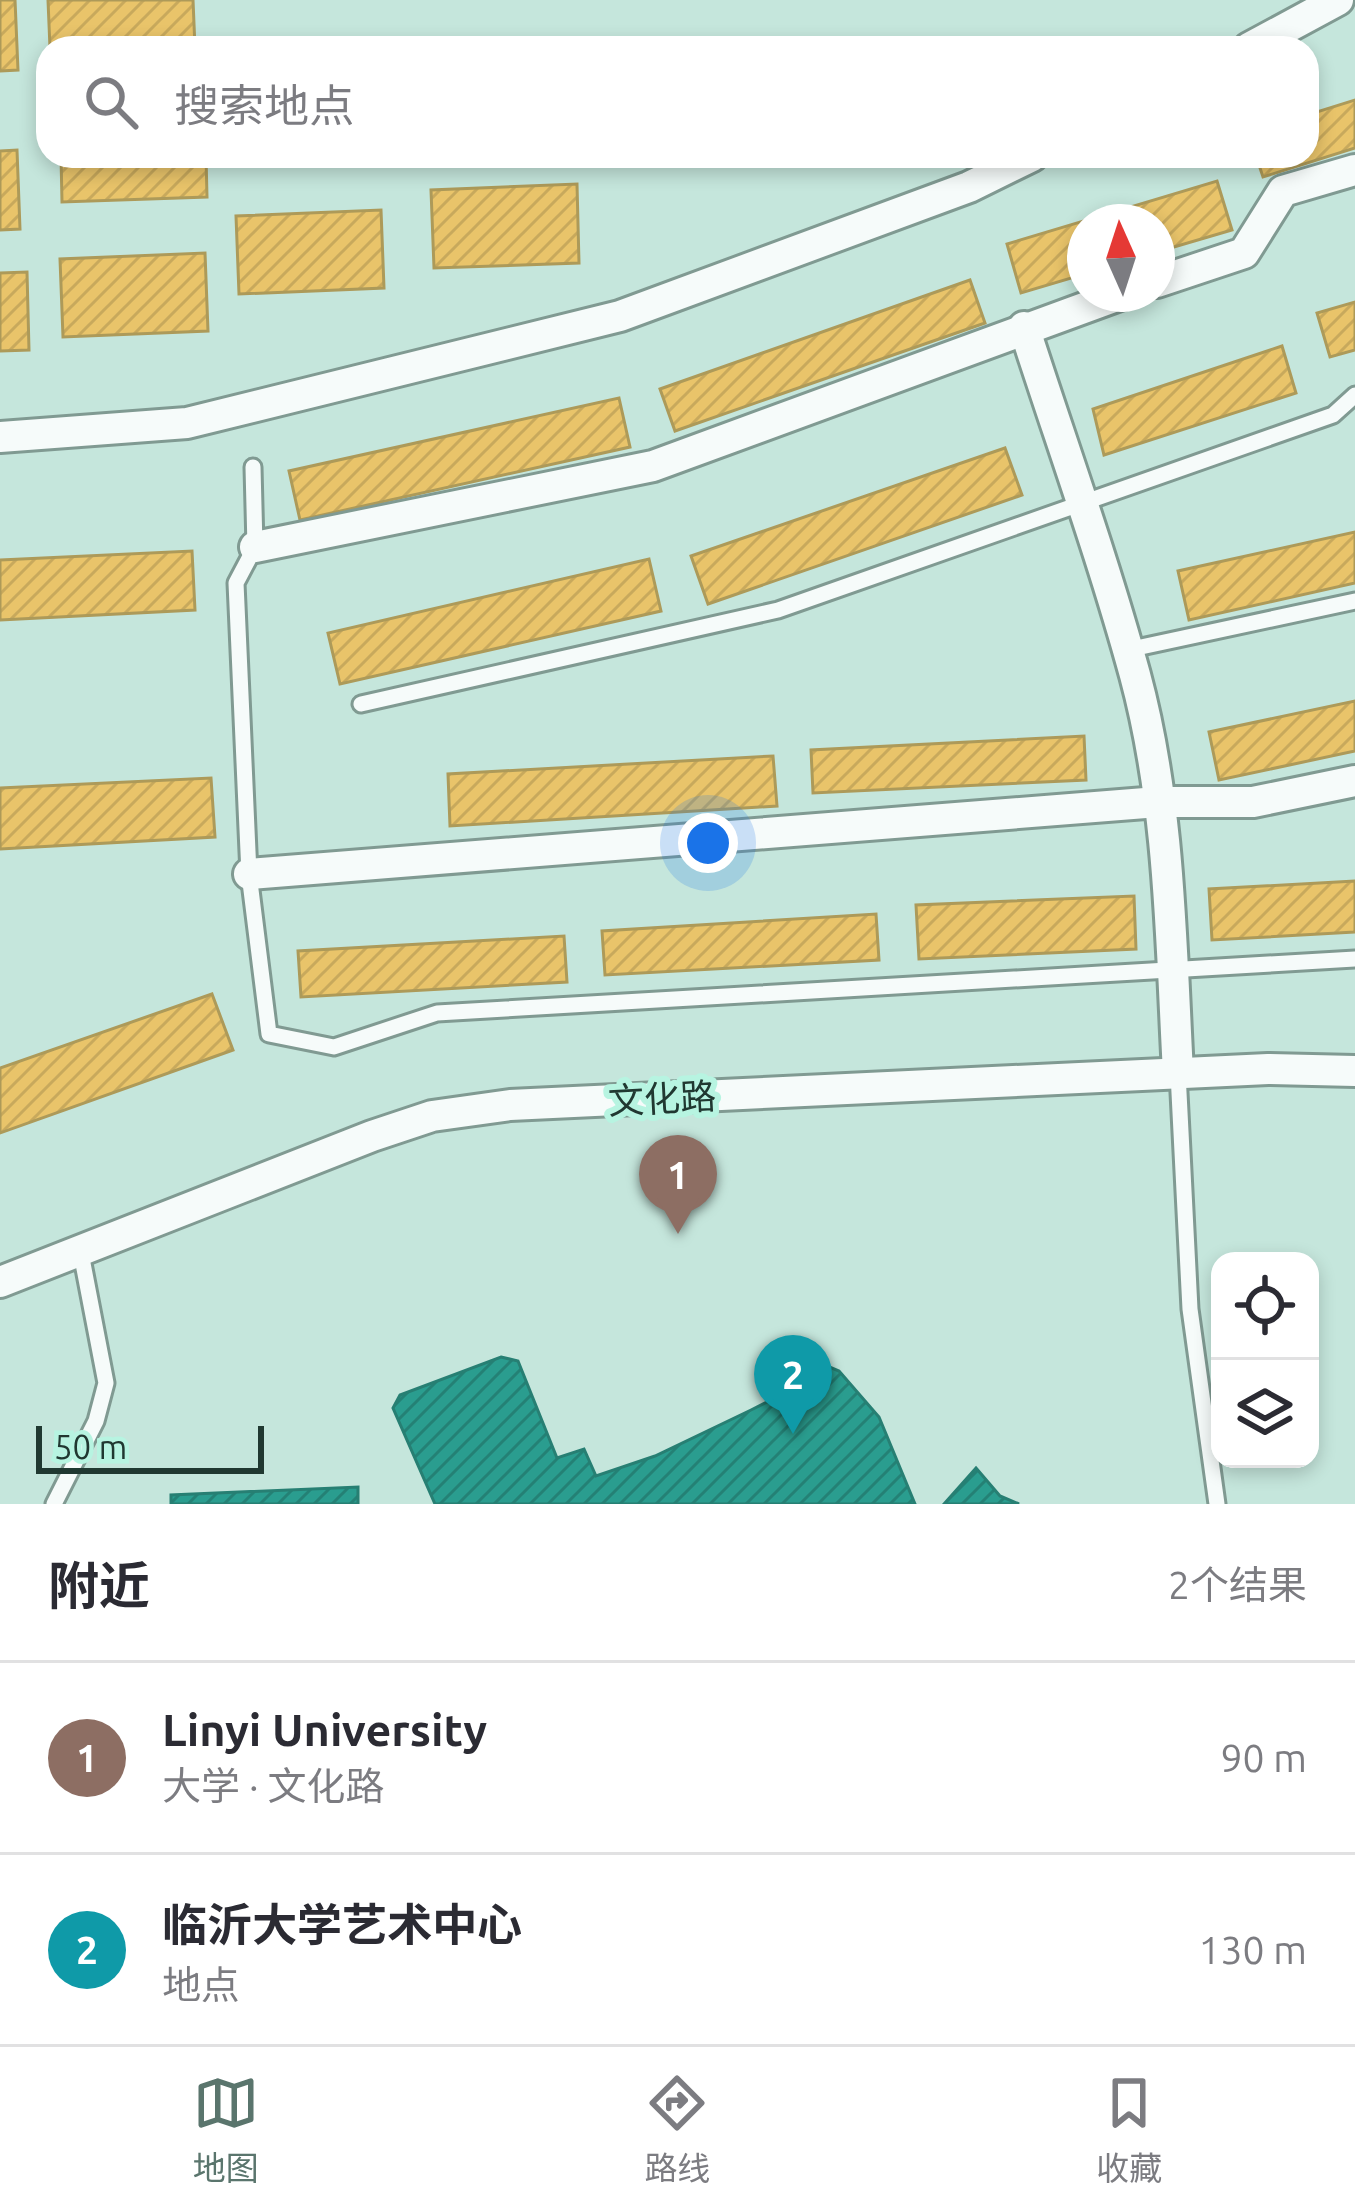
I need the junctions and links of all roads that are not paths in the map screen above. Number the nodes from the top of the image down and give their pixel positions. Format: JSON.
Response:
{"nodes":[{"id":1,"x":1338,"y":0,"type":"edge"},
{"id":2,"x":1271,"y":36,"type":"edge"},
{"id":3,"x":1007,"y":168,"type":"edge"},
{"id":4,"x":1355,"y":170,"type":"edge"},
{"id":5,"x":1175,"y":276,"type":"edge"},
{"id":6,"x":1069,"y":312,"type":"edge"},
{"id":7,"x":1024,"y":327,"type":"junction"},
{"id":8,"x":1355,"y":395,"type":"edge"},
{"id":9,"x":0,"y":437,"type":"edge"},
{"id":10,"x":253,"y":467,"type":"dead end"},
{"id":11,"x":1081,"y":505,"type":"junction"},
{"id":12,"x":255,"y":547,"type":"junction"},
{"id":13,"x":1355,"y":601,"type":"edge"},
{"id":14,"x":1127,"y":650,"type":"junction"},
{"id":15,"x":361,"y":704,"type":"dead end"},
{"id":16,"x":1355,"y":781,"type":"edge"},
{"id":17,"x":1158,"y":802,"type":"junction"},
{"id":18,"x":249,"y":874,"type":"junction"},
{"id":19,"x":1355,"y":959,"type":"edge"},
{"id":20,"x":1172,"y":968,"type":"junction"},
{"id":21,"x":1355,"y":1071,"type":"edge"},
{"id":22,"x":1178,"y":1073,"type":"junction"},
{"id":23,"x":81,"y":1252,"type":"junction"},
{"id":24,"x":0,"y":1282,"type":"edge"},
{"id":25,"x":54,"y":1504,"type":"edge"},
{"id":26,"x":1217,"y":1504,"type":"edge"}],
"edges":[{"from":1,"to":2,"type":"street"},
{"from":3,"to":9,"type":"street"},
{"from":4,"to":5,"type":"street"},
{"from":6,"to":7,"type":"street"},
{"from":7,"to":11,"type":"street"},
{"from":7,"to":12,"type":"street"},
{"from":8,"to":11,"type":"lane"},
{"from":10,"to":12,"type":"lane"},
{"from":11,"to":14,"type":"street"},
{"from":11,"to":15,"type":"lane"},
{"from":12,"to":18,"type":"lane"},
{"from":13,"to":14,"type":"lane"},
{"from":14,"to":17,"type":"street"},
{"from":16,"to":17,"type":"street"},
{"from":17,"to":18,"type":"street"},
{"from":17,"to":20,"type":"street"},
{"from":18,"to":20,"type":"lane"},
{"from":19,"to":20,"type":"lane"},
{"from":20,"to":22,"type":"street"},
{"from":21,"to":22,"type":"street","name":"文化路"},
{"from":22,"to":23,"type":"street","name":"文化路"},
{"from":22,"to":26,"type":"lane"},
{"from":23,"to":24,"type":"street","name":"文化路"},
{"from":23,"to":25,"type":"lane"}]}
